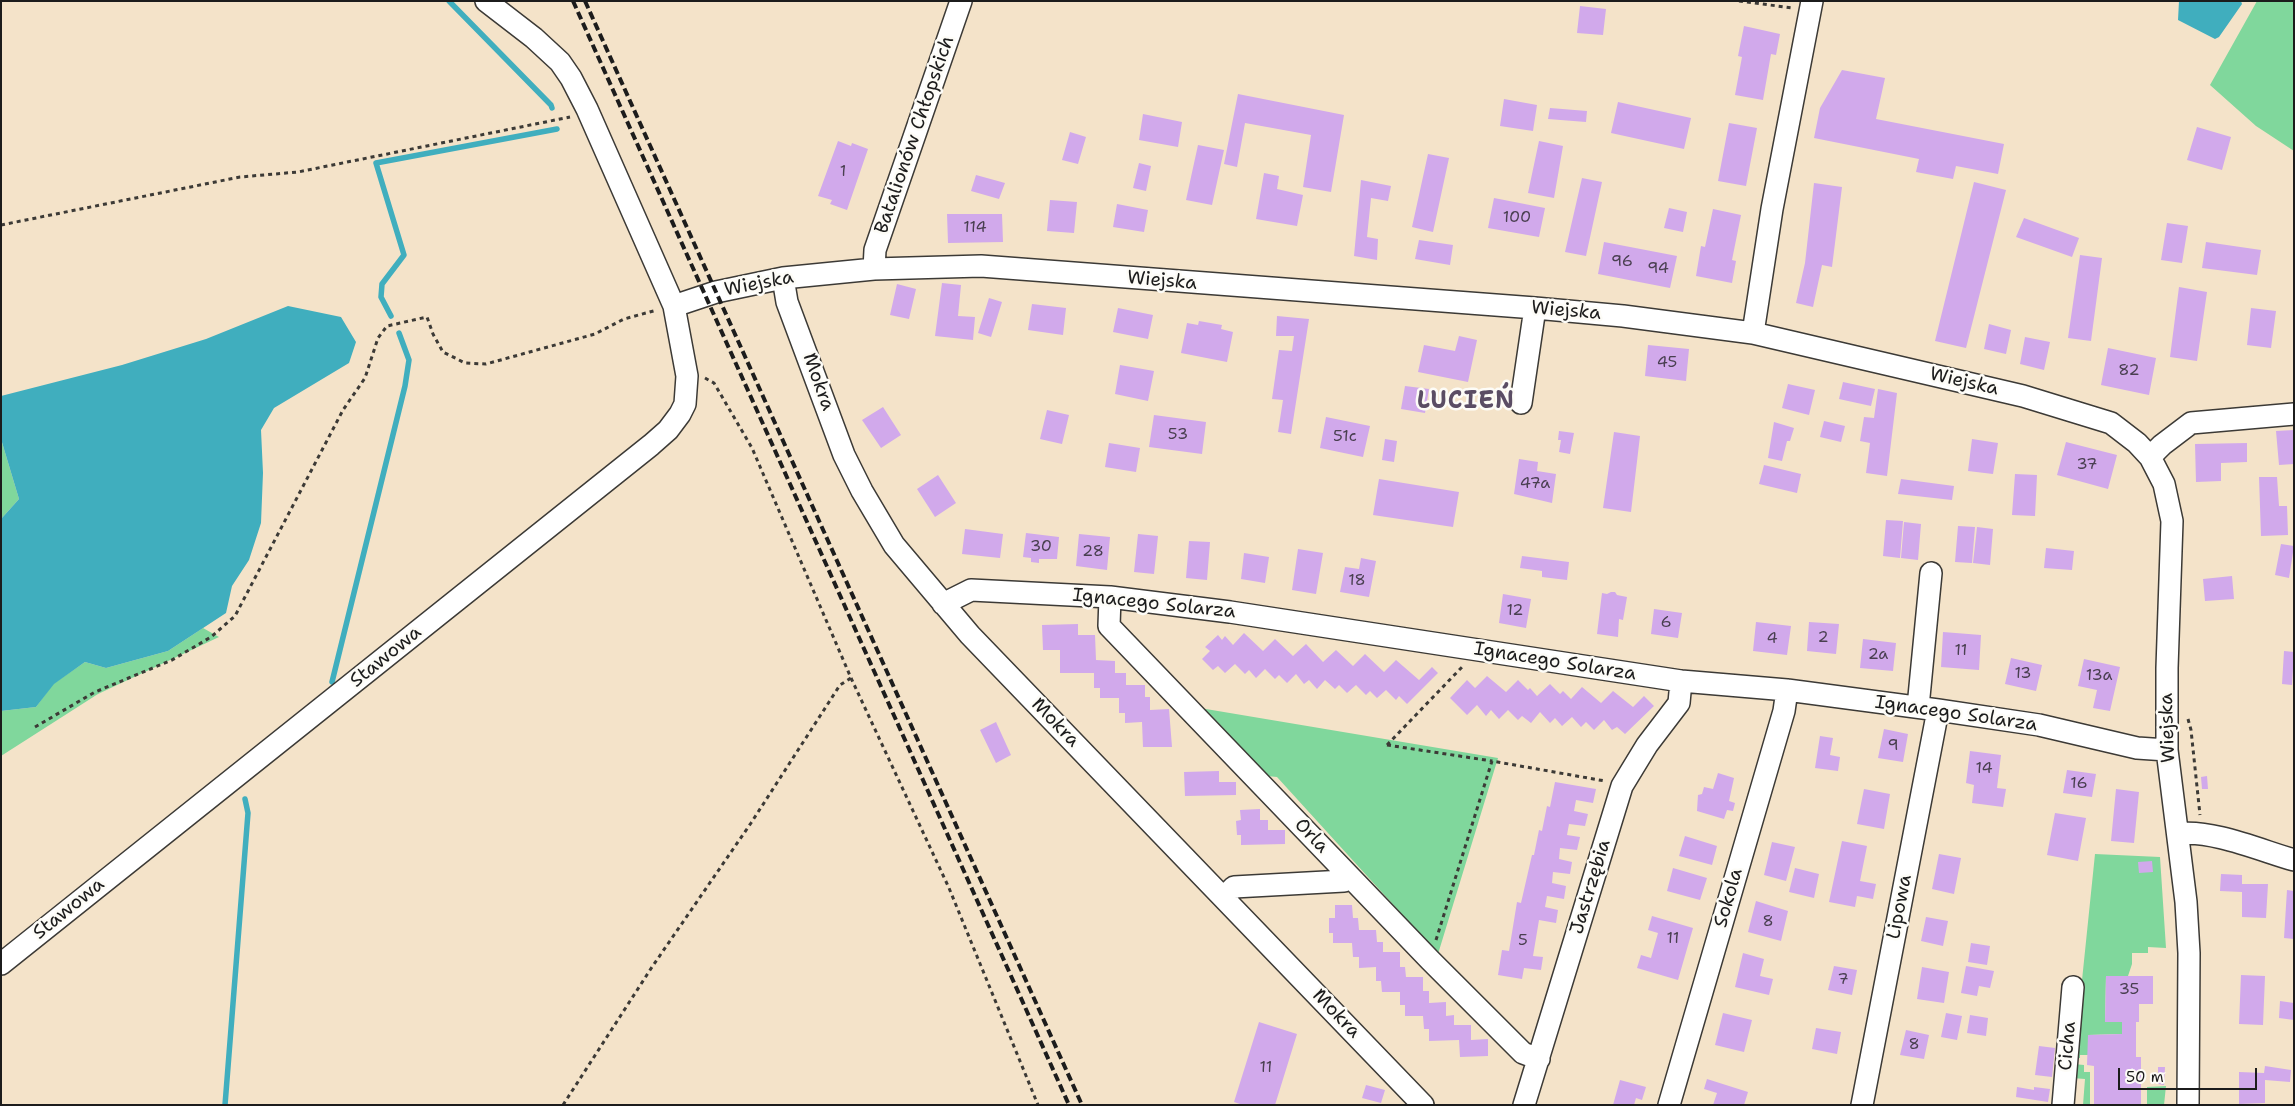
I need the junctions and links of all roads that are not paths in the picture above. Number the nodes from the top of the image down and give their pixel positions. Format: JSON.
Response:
{"nodes":[{"id":1,"x":486,"y":1,"type":"edge"},
{"id":2,"x":961,"y":1,"type":"edge"},
{"id":3,"x":1811,"y":6,"type":"edge"},
{"id":4,"x":874,"y":269,"type":"junction"},
{"id":5,"x":783,"y":278,"type":"junction"},
{"id":6,"x":674,"y":306,"type":"junction"},
{"id":7,"x":1535,"y":308,"type":"junction"},
{"id":8,"x":1753,"y":333,"type":"junction"},
{"id":9,"x":1521,"y":403,"type":"dead end"},
{"id":10,"x":2294,"y":414,"type":"edge"},
{"id":11,"x":2150,"y":457,"type":"junction"},
{"id":12,"x":1932,"y":573,"type":"dead end"},
{"id":13,"x":1110,"y":597,"type":"junction"},
{"id":14,"x":943,"y":604,"type":"junction"},
{"id":15,"x":1682,"y":681,"type":"junction"},
{"id":16,"x":1787,"y":690,"type":"junction"},
{"id":17,"x":1928,"y":709,"type":"junction"},
{"id":18,"x":2167,"y":750,"type":"junction"},
{"id":19,"x":2178,"y":834,"type":"junction"},
{"id":20,"x":2294,"y":860,"type":"edge"},
{"id":21,"x":1350,"y":877,"type":"junction"},
{"id":22,"x":1224,"y":897,"type":"junction"},
{"id":23,"x":1,"y":964,"type":"edge"},
{"id":24,"x":2073,"y":987,"type":"dead end"},
{"id":25,"x":1539,"y":1059,"type":"junction"},
{"id":26,"x":1423,"y":1105,"type":"edge"},
{"id":27,"x":1524,"y":1105,"type":"edge"},
{"id":28,"x":1669,"y":1105,"type":"edge"},
{"id":29,"x":1862,"y":1105,"type":"edge"},
{"id":30,"x":2063,"y":1105,"type":"edge"},
{"id":31,"x":2188,"y":1105,"type":"edge"}],
"edges":[{"from":1,"to":6,"type":"street"},
{"from":2,"to":4,"type":"street","name":"Batalionów Chłopskich"},
{"from":3,"to":8,"type":"street"},
{"from":4,"to":5,"type":"street","name":"Wiejska"},
{"from":4,"to":7,"type":"street","name":"Wiejska"},
{"from":5,"to":6,"type":"street","name":"Wiejska"},
{"from":5,"to":14,"type":"street","name":"Mokra"},
{"from":6,"to":23,"type":"street","name":"Stawowa"},
{"from":7,"to":8,"type":"street","name":"Wiejska"},
{"from":7,"to":9,"type":"street"},
{"from":8,"to":11,"type":"street","name":"Wiejska"},
{"from":10,"to":11,"type":"street"},
{"from":11,"to":18,"type":"street","name":"Wiejska"},
{"from":12,"to":17,"type":"street","name":"Lipowa"},
{"from":13,"to":14,"type":"street","name":"Ignacego Solarza"},
{"from":13,"to":15,"type":"street","name":"Ignacego Solarza"},
{"from":13,"to":21,"type":"street","name":"Orla"},
{"from":14,"to":22,"type":"street","name":"Mokra"},
{"from":15,"to":16,"type":"street","name":"Ignacego Solarza"},
{"from":15,"to":25,"type":"street","name":"Jastrzębia"},
{"from":16,"to":17,"type":"street","name":"Ignacego Solarza"},
{"from":16,"to":28,"type":"street","name":"Sokola"},
{"from":17,"to":18,"type":"street","name":"Ignacego Solarza"},
{"from":17,"to":29,"type":"street","name":"Lipowa"},
{"from":18,"to":19,"type":"street","name":"Wiejska"},
{"from":19,"to":20,"type":"street"},
{"from":19,"to":31,"type":"street","name":"Wiejska"},
{"from":21,"to":22,"type":"street"},
{"from":21,"to":25,"type":"street","name":"Orla"},
{"from":22,"to":26,"type":"street","name":"Mokra"},
{"from":24,"to":30,"type":"street","name":"Cicha"},
{"from":25,"to":27,"type":"street","name":"Jastrzębia"}]}
